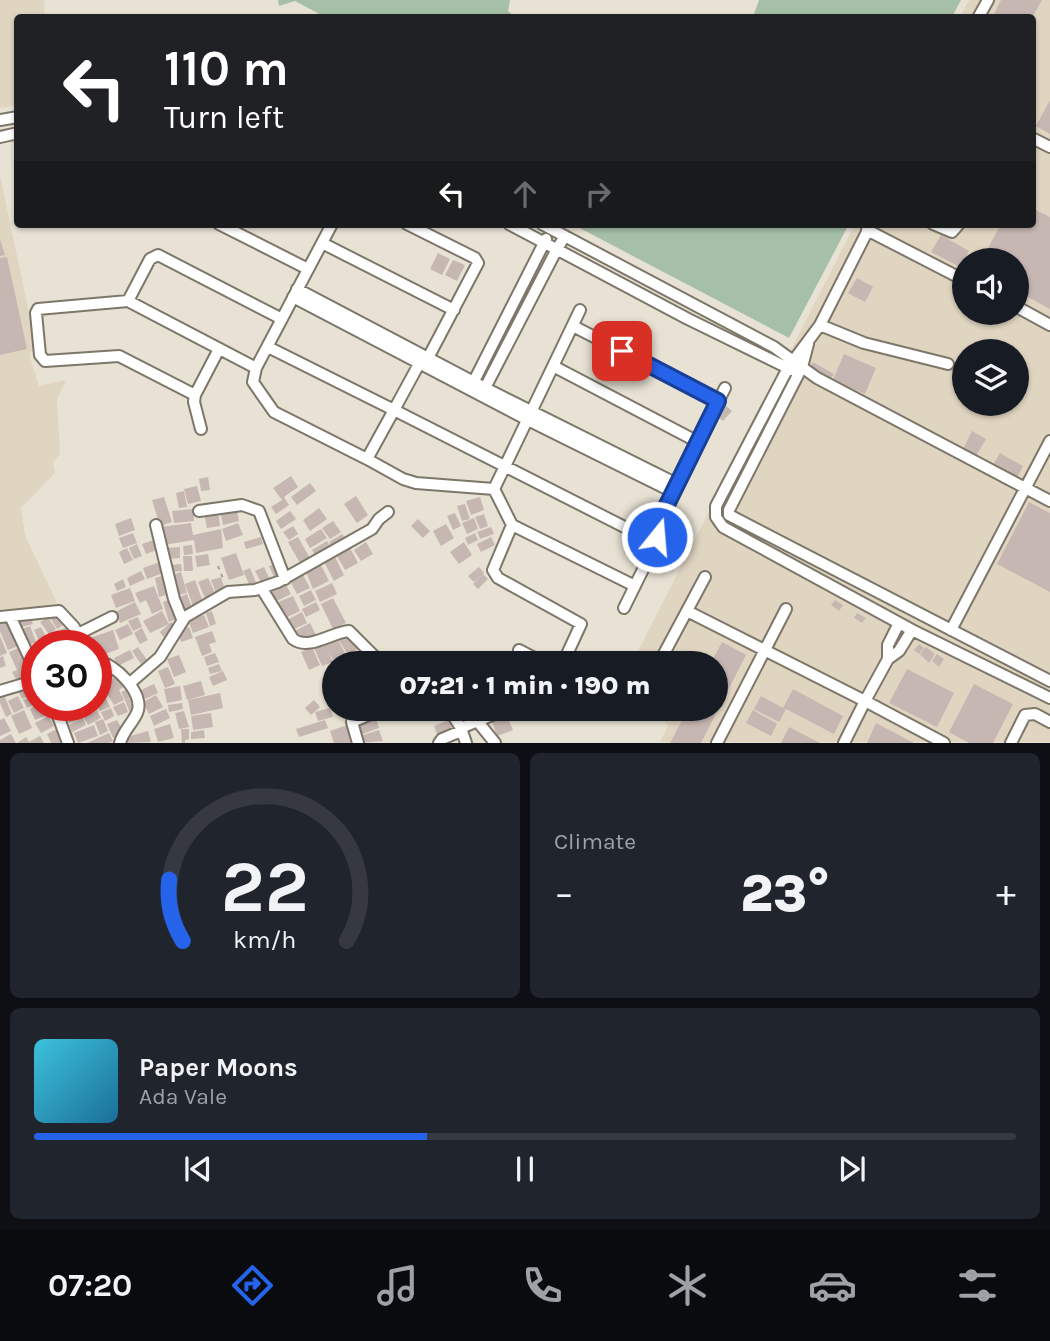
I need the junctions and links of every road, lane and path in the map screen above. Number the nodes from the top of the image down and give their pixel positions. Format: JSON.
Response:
{"nodes":[{"id":1,"x":227,"y":228,"type":"edge"},
{"id":2,"x":330,"y":228,"type":"edge"},
{"id":3,"x":415,"y":228,"type":"edge"},
{"id":4,"x":516,"y":228,"type":"edge"},
{"id":5,"x":546,"y":228,"type":"edge"},
{"id":6,"x":550,"y":228,"type":"edge"},
{"id":7,"x":868,"y":228,"type":"edge"},
{"id":8,"x":871,"y":228,"type":"edge"},
{"id":9,"x":565,"y":236,"type":"junction"},
{"id":10,"x":322,"y":243,"type":"junction"},
{"id":11,"x":544,"y":243,"type":"junction"},
{"id":12,"x":557,"y":249,"type":"junction"},
{"id":13,"x":308,"y":269,"type":"junction"},
{"id":14,"x":952,"y":273,"type":"edge"},
{"id":15,"x":295,"y":293,"type":"junction"},
{"id":16,"x":128,"y":301,"type":"junction"},
{"id":17,"x":454,"y":310,"type":"junction"},
{"id":18,"x":580,"y":310,"type":"dead end"},
{"id":19,"x":1029,"y":313,"type":"edge"},
{"id":20,"x":282,"y":318,"type":"junction"},
{"id":21,"x":1050,"y":324,"type":"edge"},
{"id":22,"x":820,"y":325,"type":"junction"},
{"id":23,"x":573,"y":326,"type":"junction"},
{"id":24,"x":268,"y":347,"type":"junction"},
{"id":25,"x":219,"y":349,"type":"junction"},
{"id":26,"x":423,"y":361,"type":"junction"},
{"id":27,"x":948,"y":364,"type":"dead end"},
{"id":28,"x":553,"y":366,"type":"junction"},
{"id":29,"x":796,"y":367,"type":"junction"},
{"id":30,"x":256,"y":368,"type":"junction"},
{"id":31,"x":472,"y":386,"type":"junction"},
{"id":32,"x":725,"y":388,"type":"dead end"},
{"id":33,"x":483,"y":392,"type":"junction"},
{"id":34,"x":195,"y":395,"type":"junction"},
{"id":35,"x":718,"y":401,"type":"junction"},
{"id":36,"x":394,"y":410,"type":"junction"},
{"id":37,"x":529,"y":416,"type":"junction"},
{"id":38,"x":201,"y":429,"type":"dead end"},
{"id":39,"x":1050,"y":441,"type":"edge"},
{"id":40,"x":698,"y":442,"type":"junction"},
{"id":41,"x":367,"y":459,"type":"junction"},
{"id":42,"x":505,"y":467,"type":"junction"},
{"id":43,"x":675,"y":488,"type":"junction"},
{"id":44,"x":1025,"y":488,"type":"junction"},
{"id":45,"x":494,"y":489,"type":"junction"},
{"id":46,"x":1050,"y":501,"type":"edge"},
{"id":47,"x":199,"y":511,"type":"dead end"},
{"id":48,"x":388,"y":512,"type":"dead end"},
{"id":49,"x":728,"y":513,"type":"junction"},
{"id":50,"x":717,"y":520,"type":"junction"},
{"id":51,"x":512,"y":525,"type":"junction"},
{"id":52,"x":156,"y":526,"type":"dead end"},
{"id":53,"x":656,"y":543,"type":"junction"},
{"id":54,"x":218,"y":566,"type":"dead end"},
{"id":55,"x":705,"y":577,"type":"dead end"},
{"id":56,"x":285,"y":579,"type":"junction"},
{"id":57,"x":635,"y":586,"type":"junction"},
{"id":58,"x":261,"y":589,"type":"junction"},
{"id":59,"x":228,"y":592,"type":"junction"},
{"id":60,"x":624,"y":608,"type":"dead end"},
{"id":61,"x":786,"y":609,"type":"dead end"},
{"id":62,"x":687,"y":611,"type":"junction"},
{"id":63,"x":5,"y":617,"type":"edge"},
{"id":64,"x":112,"y":617,"type":"dead end"},
{"id":65,"x":182,"y":619,"type":"junction"},
{"id":66,"x":899,"y":623,"type":"junction"},
{"id":67,"x":75,"y":630,"type":"edge"},
{"id":68,"x":86,"y":630,"type":"edge"},
{"id":69,"x":912,"y":630,"type":"junction"},
{"id":70,"x":951,"y":630,"type":"junction"},
{"id":71,"x":21,"y":646,"type":"edge"},
{"id":72,"x":764,"y":650,"type":"junction"},
{"id":73,"x":369,"y":651,"type":"edge"},
{"id":74,"x":569,"y":651,"type":"edge"},
{"id":75,"x":665,"y":651,"type":"edge"},
{"id":76,"x":888,"y":659,"type":"junction"},
{"id":77,"x":112,"y":668,"type":"edge"},
{"id":78,"x":1050,"y":681,"type":"edge"},
{"id":79,"x":21,"y":685,"type":"edge"},
{"id":80,"x":131,"y":685,"type":"junction"},
{"id":81,"x":0,"y":691,"type":"edge"},
{"id":82,"x":1050,"y":698,"type":"edge"},
{"id":83,"x":865,"y":701,"type":"junction"},
{"id":84,"x":60,"y":721,"type":"edge"},
{"id":85,"x":354,"y":721,"type":"edge"},
{"id":86,"x":456,"y":721,"type":"edge"},
{"id":87,"x":478,"y":722,"type":"joint"},
{"id":88,"x":1050,"y":722,"type":"edge"},
{"id":89,"x":461,"y":729,"type":"junction"},
{"id":90,"x":68,"y":743,"type":"edge"},
{"id":91,"x":120,"y":743,"type":"edge"},
{"id":92,"x":358,"y":743,"type":"edge"},
{"id":93,"x":439,"y":743,"type":"edge"},
{"id":94,"x":466,"y":743,"type":"edge"},
{"id":95,"x":495,"y":743,"type":"edge"},
{"id":96,"x":717,"y":743,"type":"edge"},
{"id":97,"x":844,"y":743,"type":"edge"},
{"id":98,"x":944,"y":743,"type":"edge"},
{"id":99,"x":1011,"y":743,"type":"edge"}],
"edges":[{"from":1,"to":13,"type":"street"},
{"from":2,"to":10,"type":"street"},
{"from":3,"to":17,"type":"street"},
{"from":4,"to":11,"type":"street"},
{"from":5,"to":11,"type":"street"},
{"from":6,"to":9,"type":"street"},
{"from":7,"to":22,"type":"street"},
{"from":8,"to":14,"type":"street"},
{"from":9,"to":12,"type":"street"},
{"from":9,"to":29,"type":"street"},
{"from":10,"to":13,"type":"street"},
{"from":10,"to":17,"type":"street"},
{"from":11,"to":12,"type":"street"},
{"from":11,"to":31,"type":"street"},
{"from":12,"to":29,"type":"street"},
{"from":12,"to":33,"type":"street"},
{"from":13,"to":15,"type":"street"},
{"from":15,"to":20,"type":"street"},
{"from":15,"to":26,"type":"street"},
{"from":16,"to":20,"type":"street"},
{"from":16,"to":25,"type":"street"},
{"from":16,"to":34,"type":"street"},
{"from":17,"to":26,"type":"street"},
{"from":18,"to":23,"type":"street"},
{"from":19,"to":21,"type":"street"},
{"from":20,"to":24,"type":"street"},
{"from":22,"to":27,"type":"street"},
{"from":22,"to":29,"type":"street"},
{"from":23,"to":28,"type":"street"},
{"from":23,"to":35,"type":"street"},
{"from":24,"to":30,"type":"street"},
{"from":24,"to":36,"type":"street"},
{"from":25,"to":30,"type":"street"},
{"from":25,"to":34,"type":"street"},
{"from":26,"to":31,"type":"street"},
{"from":26,"to":36,"type":"street"},
{"from":28,"to":37,"type":"street"},
{"from":28,"to":40,"type":"street"},
{"from":29,"to":44,"type":"street"},
{"from":29,"to":49,"type":"street"},
{"from":29,"to":50,"type":"street"},
{"from":30,"to":41,"type":"street"},
{"from":31,"to":33,"type":"street"},
{"from":32,"to":35,"type":"street"},
{"from":33,"to":37,"type":"street"},
{"from":34,"to":38,"type":"street"},
{"from":35,"to":40,"type":"street"},
{"from":36,"to":41,"type":"street"},
{"from":36,"to":42,"type":"street"},
{"from":37,"to":42,"type":"street"},
{"from":37,"to":43,"type":"street"},
{"from":39,"to":44,"type":"street"},
{"from":40,"to":43,"type":"street"},
{"from":41,"to":45,"type":"street"},
{"from":42,"to":45,"type":"street"},
{"from":42,"to":53,"type":"street"},
{"from":43,"to":53,"type":"street"},
{"from":44,"to":46,"type":"street"},
{"from":44,"to":70,"type":"street"},
{"from":45,"to":51,"type":"street"},
{"from":47,"to":56,"type":"street"},
{"from":48,"to":56,"type":"street"},
{"from":49,"to":50,"type":"street"},
{"from":49,"to":70,"type":"street"},
{"from":50,"to":66,"type":"street"},
{"from":51,"to":57,"type":"street"},
{"from":51,"to":74,"type":"street"},
{"from":52,"to":65,"type":"street"},
{"from":53,"to":57,"type":"street"},
{"from":54,"to":59,"type":"path"},
{"from":55,"to":62,"type":"street"},
{"from":56,"to":58,"type":"street"},
{"from":57,"to":60,"type":"street"},
{"from":58,"to":59,"type":"street"},
{"from":58,"to":73,"type":"street"},
{"from":59,"to":65,"type":"street"},
{"from":61,"to":72,"type":"street"},
{"from":62,"to":72,"type":"street"},
{"from":62,"to":75,"type":"street"},
{"from":63,"to":67,"type":"street"},
{"from":63,"to":71,"type":"street"},
{"from":64,"to":68,"type":"street"},
{"from":65,"to":80,"type":"street"},
{"from":66,"to":69,"type":"street"},
{"from":66,"to":76,"type":"street"},
{"from":69,"to":76,"type":"street"},
{"from":69,"to":82,"type":"street"},
{"from":70,"to":78,"type":"street"},
{"from":72,"to":83,"type":"street"},
{"from":72,"to":96,"type":"street"},
{"from":76,"to":83,"type":"street"},
{"from":77,"to":80,"type":"street"},
{"from":79,"to":81,"type":"street"},
{"from":80,"to":91,"type":"street"},
{"from":83,"to":97,"type":"street"},
{"from":83,"to":98,"type":"street"},
{"from":84,"to":90,"type":"street"},
{"from":85,"to":92,"type":"street"},
{"from":86,"to":89,"type":"street"},
{"from":87,"to":89,"type":"street"},
{"from":87,"to":95,"type":"street"},
{"from":88,"to":99,"type":"street"},
{"from":89,"to":93,"type":"street"},
{"from":89,"to":94,"type":"street"}]}
